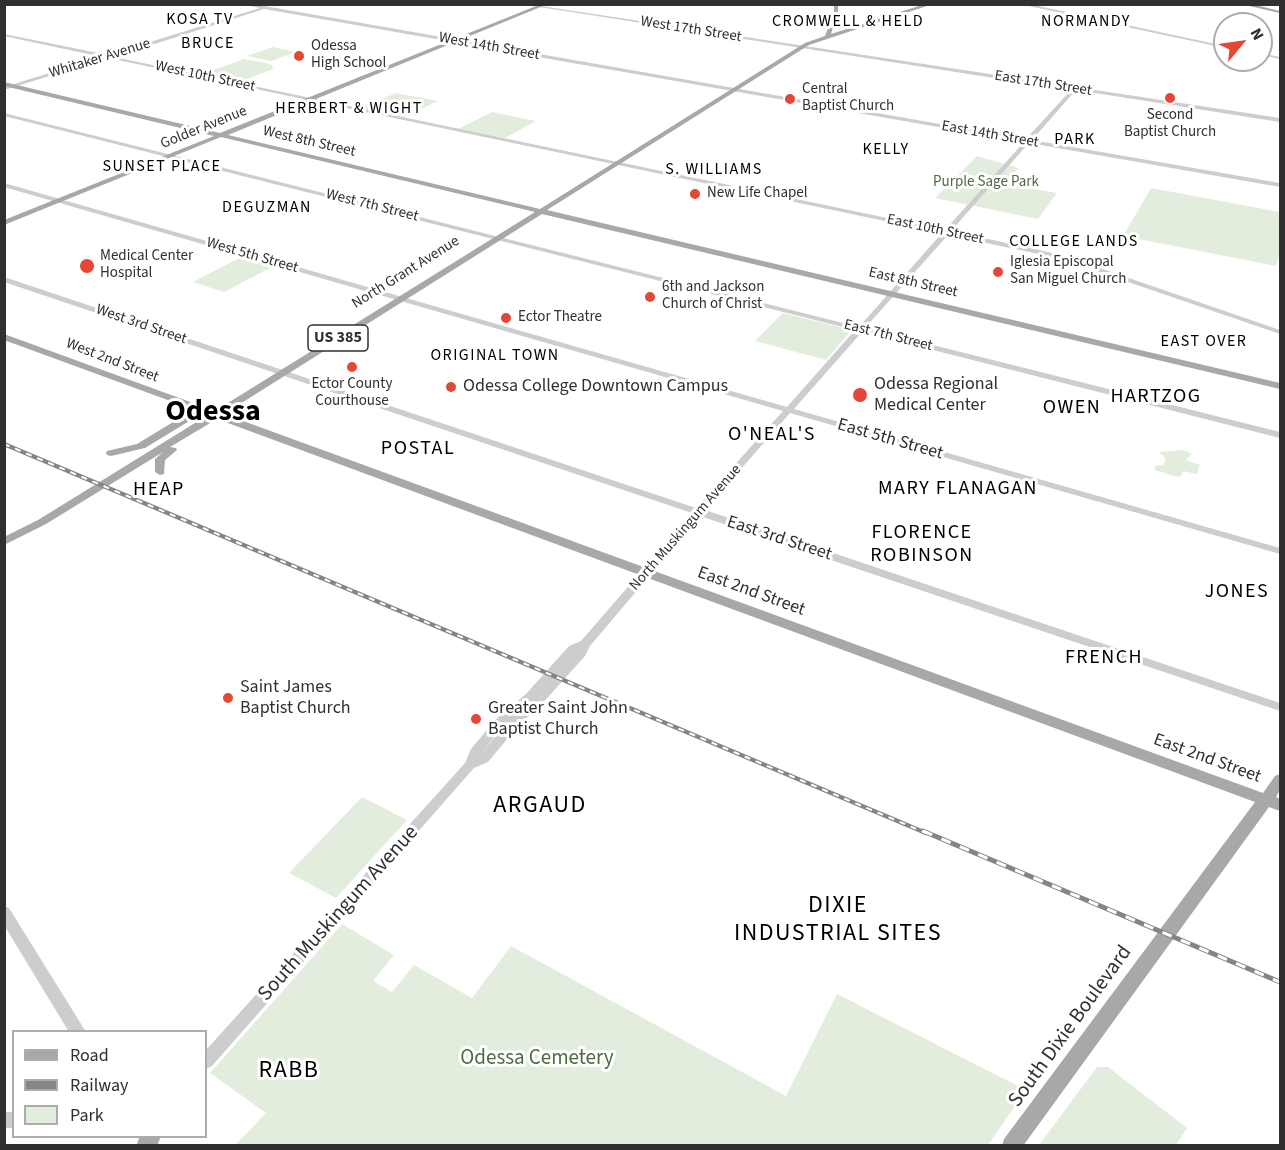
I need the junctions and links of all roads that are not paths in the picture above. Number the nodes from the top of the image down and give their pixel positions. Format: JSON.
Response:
{"nodes":[{"id":1,"x":243,"y":4,"type":"edge"},
{"id":2,"x":836,"y":4,"type":"edge"},
{"id":3,"x":931,"y":4,"type":"edge"},
{"id":4,"x":1021,"y":4,"type":"edge"},
{"id":5,"x":1242,"y":4,"type":"edge"},
{"id":6,"x":544,"y":6,"type":"edge"},
{"id":7,"x":263,"y":8,"type":"junction"},
{"id":8,"x":1281,"y":12,"type":"edge"},
{"id":9,"x":828,"y":33,"type":"junction"},
{"id":10,"x":4,"y":34,"type":"edge"},
{"id":11,"x":455,"y":42,"type":"junction"},
{"id":12,"x":1213,"y":44,"type":"edge"},
{"id":13,"x":805,"y":47,"type":"junction"},
{"id":14,"x":109,"y":56,"type":"junction"},
{"id":15,"x":4,"y":84,"type":"edge"},
{"id":16,"x":14,"y":86,"type":"junction"},
{"id":17,"x":4,"y":89,"type":"edge"},
{"id":18,"x":1074,"y":89,"type":"junction"},
{"id":19,"x":735,"y":90,"type":"junction"},
{"id":20,"x":311,"y":99,"type":"junction"},
{"id":21,"x":4,"y":114,"type":"edge"},
{"id":22,"x":1281,"y":120,"type":"edge"},
{"id":23,"x":223,"y":135,"type":"junction"},
{"id":24,"x":1028,"y":141,"type":"junction"},
{"id":25,"x":171,"y":156,"type":"junction"},
{"id":26,"x":617,"y":164,"type":"junction"},
{"id":27,"x":4,"y":184,"type":"edge"},
{"id":28,"x":1281,"y":185,"type":"edge"},
{"id":29,"x":60,"y":200,"type":"junction"},
{"id":30,"x":541,"y":210,"type":"junction"},
{"id":31,"x":4,"y":223,"type":"edge"},
{"id":32,"x":947,"y":233,"type":"junction"},
{"id":33,"x":497,"y":238,"type":"junction"},
{"id":34,"x":4,"y":279,"type":"edge"},
{"id":35,"x":893,"y":294,"type":"junction"},
{"id":36,"x":400,"y":297,"type":"junction"},
{"id":37,"x":862,"y":330,"type":"junction"},
{"id":38,"x":1281,"y":332,"type":"edge"},
{"id":39,"x":4,"y":337,"type":"edge"},
{"id":40,"x":282,"y":371,"type":"junction"},
{"id":41,"x":1281,"y":386,"type":"edge"},
{"id":42,"x":188,"y":405,"type":"junction"},
{"id":43,"x":789,"y":410,"type":"junction"},
{"id":44,"x":212,"y":414,"type":"junction"},
{"id":45,"x":231,"y":421,"type":"junction"},
{"id":46,"x":1281,"y":435,"type":"edge"},
{"id":47,"x":111,"y":453,"type":"dead end"},
{"id":48,"x":160,"y":472,"type":"dead end"},
{"id":49,"x":698,"y":512,"type":"junction"},
{"id":50,"x":4,"y":542,"type":"edge"},
{"id":51,"x":1281,"y":551,"type":"edge"},
{"id":52,"x":647,"y":573,"type":"junction"},
{"id":53,"x":554,"y":676,"type":"joint"},
{"id":54,"x":1281,"y":707,"type":"edge"},
{"id":55,"x":1281,"y":780,"type":"edge"},
{"id":56,"x":1265,"y":800,"type":"junction"},
{"id":57,"x":1281,"y":805,"type":"edge"},
{"id":58,"x":4,"y":912,"type":"edge"},
{"id":59,"x":77,"y":1030,"type":"edge"},
{"id":60,"x":207,"y":1060,"type":"edge"},
{"id":61,"x":1011,"y":1146,"type":"edge"}],
"edges":[{"from":1,"to":7,"type":"street","name":"West 14th Street"},
{"from":2,"to":9,"type":"main road"},
{"from":3,"to":9,"type":"main road","number":"US 385"},
{"from":4,"to":12,"type":"street"},
{"from":5,"to":8,"type":"main road"},
{"from":6,"to":11,"type":"main road","name":"Golder Avenue"},
{"from":6,"to":13,"type":"street","name":"West 17th Street"},
{"from":7,"to":11,"type":"street","name":"West 14th Street"},
{"from":7,"to":14,"type":"street","name":"Whitaker Avenue"},
{"from":9,"to":13,"type":"main road","name":"North Grant Avenue","number":"US 385"},
{"from":9,"to":13,"type":"main road","name":"North Grant Avenue","number":"US 385"},
{"from":10,"to":14,"type":"street","name":"West 10th Street"},
{"from":11,"to":19,"type":"street","name":"West 14th Street"},
{"from":11,"to":20,"type":"main road","name":"Golder Avenue"},
{"from":13,"to":18,"type":"street","name":"East 17th Street"},
{"from":13,"to":19,"type":"main road","name":"North Grant Avenue","number":"US 385"},
{"from":14,"to":16,"type":"street","name":"Whitaker Avenue"},
{"from":14,"to":20,"type":"street","name":"West 10th Street"},
{"from":15,"to":16,"type":"main road","name":"West 8th Street"},
{"from":16,"to":17,"type":"street","name":"Whitaker Avenue"},
{"from":16,"to":23,"type":"main road","name":"West 8th Street"},
{"from":18,"to":22,"type":"street","name":"East 17th Street"},
{"from":18,"to":24,"type":"street","name":"North Muskingum Avenue"},
{"from":19,"to":24,"type":"street","name":"East 14th Street"},
{"from":19,"to":26,"type":"main road","name":"North Grant Avenue","number":"US 385"},
{"from":20,"to":23,"type":"main road","name":"Golder Avenue"},
{"from":20,"to":26,"type":"street","name":"West 10th Street"},
{"from":21,"to":25,"type":"street","name":"West 7th Street"},
{"from":23,"to":25,"type":"main road","name":"Golder Avenue"},
{"from":23,"to":30,"type":"main road","name":"West 8th Street"},
{"from":24,"to":28,"type":"street","name":"East 14th Street"},
{"from":24,"to":32,"type":"street","name":"North Muskingum Avenue"},
{"from":25,"to":29,"type":"main road","name":"Golder Avenue"},
{"from":25,"to":33,"type":"street","name":"West 7th Street"},
{"from":26,"to":30,"type":"main road","name":"North Grant Avenue","number":"US 385"},
{"from":26,"to":32,"type":"street","name":"East 10th Street"},
{"from":27,"to":29,"type":"street","name":"West 5th Street"},
{"from":29,"to":31,"type":"main road","name":"Golder Avenue"},
{"from":29,"to":36,"type":"street","name":"West 5th Street"},
{"from":30,"to":33,"type":"main road","name":"North Grant Avenue","number":"US 385"},
{"from":30,"to":35,"type":"main road","name":"East 8th Street"},
{"from":32,"to":35,"type":"street","name":"North Muskingum Avenue"},
{"from":32,"to":38,"type":"street","name":"East 10th Street"},
{"from":33,"to":36,"type":"main road","name":"North Grant Avenue","number":"US 385"},
{"from":33,"to":37,"type":"street","name":"East 7th Street"},
{"from":34,"to":40,"type":"street","name":"West 3rd Street"},
{"from":35,"to":37,"type":"street","name":"North Muskingum Avenue"},
{"from":35,"to":41,"type":"main road","name":"East 8th Street"},
{"from":36,"to":40,"type":"main road","name":"North Grant Avenue","number":"US 385"},
{"from":36,"to":43,"type":"street","name":"East 5th Street"},
{"from":37,"to":43,"type":"street","name":"North Muskingum Avenue"},
{"from":37,"to":46,"type":"street","name":"East 7th Street"},
{"from":39,"to":42,"type":"main road","name":"West 2nd Street"},
{"from":40,"to":44,"type":"main road","name":"North Grant Avenue","number":"US 385"},
{"from":40,"to":49,"type":"street","name":"East 3rd Street"},
{"from":42,"to":44,"type":"main road","name":"West 2nd Street"},
{"from":42,"to":47,"type":"main road"},
{"from":43,"to":49,"type":"street","name":"North Muskingum Avenue"},
{"from":43,"to":51,"type":"street","name":"East 5th Street"},
{"from":44,"to":45,"type":"main road","name":"East 2nd Street"},
{"from":44,"to":50,"type":"main road","name":"North Grant Avenue","number":"US 385"},
{"from":45,"to":48,"type":"main road"},
{"from":45,"to":52,"type":"main road","name":"East 2nd Street"},
{"from":49,"to":52,"type":"street","name":"North Muskingum Avenue"},
{"from":49,"to":54,"type":"street","name":"East 3rd Street"},
{"from":52,"to":53,"type":"street","name":"North Muskingum Avenue"},
{"from":52,"to":56,"type":"main road","name":"East 2nd Street"},
{"from":53,"to":60,"type":"street","name":"South Muskingum Avenue"},
{"from":55,"to":56,"type":"main road","name":"South Dixie Boulevard"},
{"from":56,"to":57,"type":"main road","name":"East 2nd Street"},
{"from":56,"to":61,"type":"main road","name":"South Dixie Boulevard"},
{"from":58,"to":59,"type":"street"}]}
